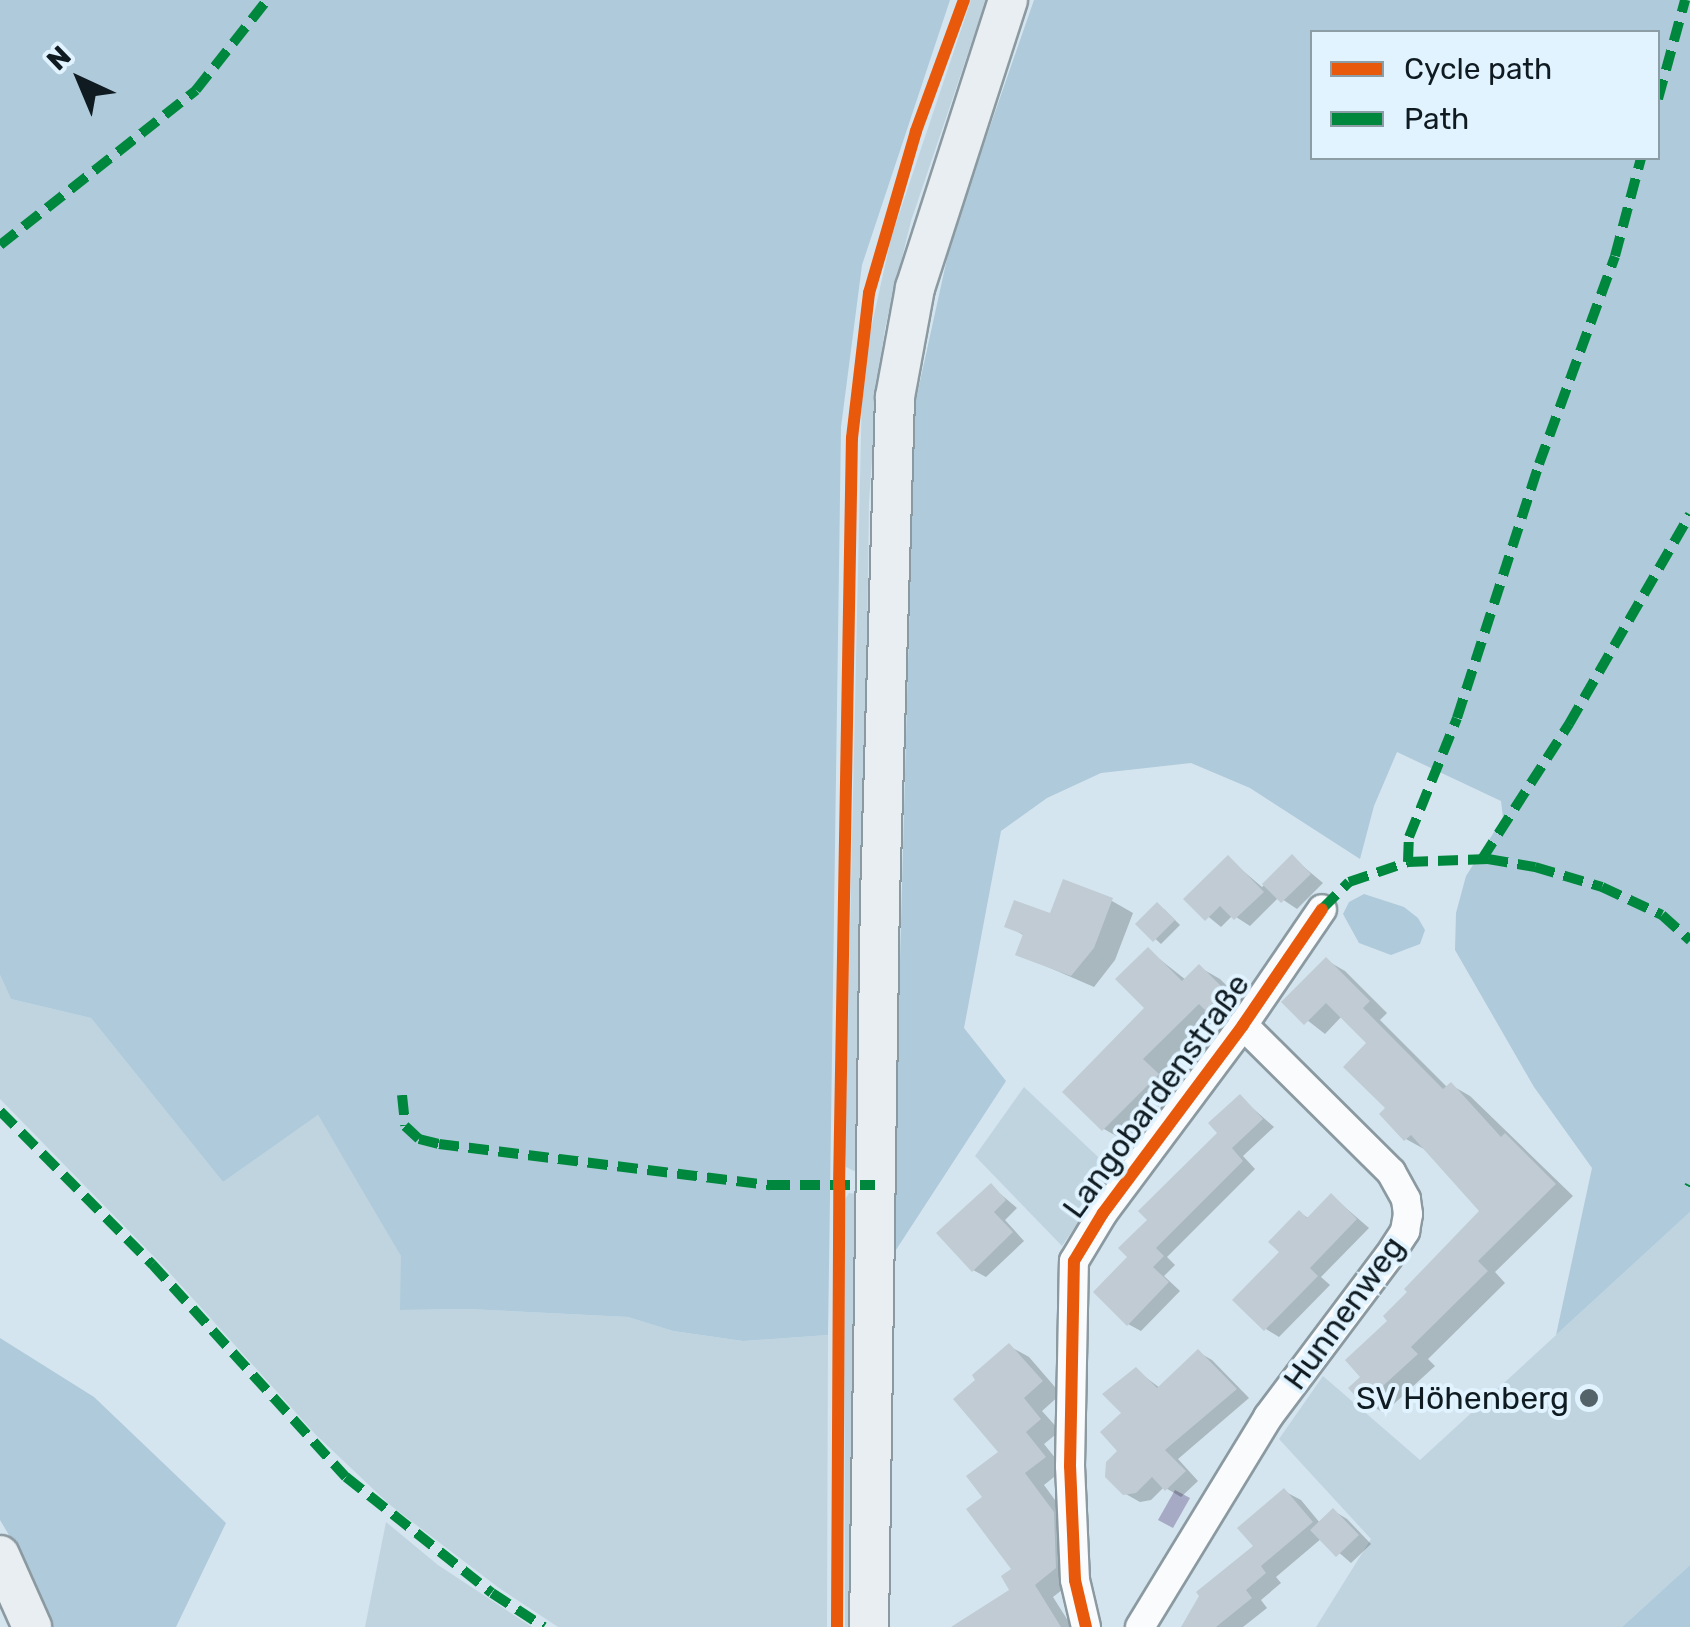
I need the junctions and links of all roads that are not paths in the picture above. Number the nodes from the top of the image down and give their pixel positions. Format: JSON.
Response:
{"nodes":[{"id":1,"x":1008,"y":0,"type":"edge"},
{"id":2,"x":1322,"y":908,"type":"dead end"},
{"id":3,"x":1243,"y":1025,"type":"junction"},
{"id":4,"x":0,"y":1555,"type":"edge"},
{"id":5,"x":32,"y":1627,"type":"edge"},
{"id":6,"x":870,"y":1627,"type":"edge"},
{"id":7,"x":1086,"y":1627,"type":"edge"},
{"id":8,"x":1140,"y":1627,"type":"edge"}],
"edges":[{"from":1,"to":6,"type":"main road"},
{"from":2,"to":3,"type":"street","name":"Langobardenstraße"},
{"from":3,"to":7,"type":"street","name":"Langobardenstraße"},
{"from":3,"to":8,"type":"street","name":"Hunnenweg"},
{"from":4,"to":5,"type":"main road"}]}
